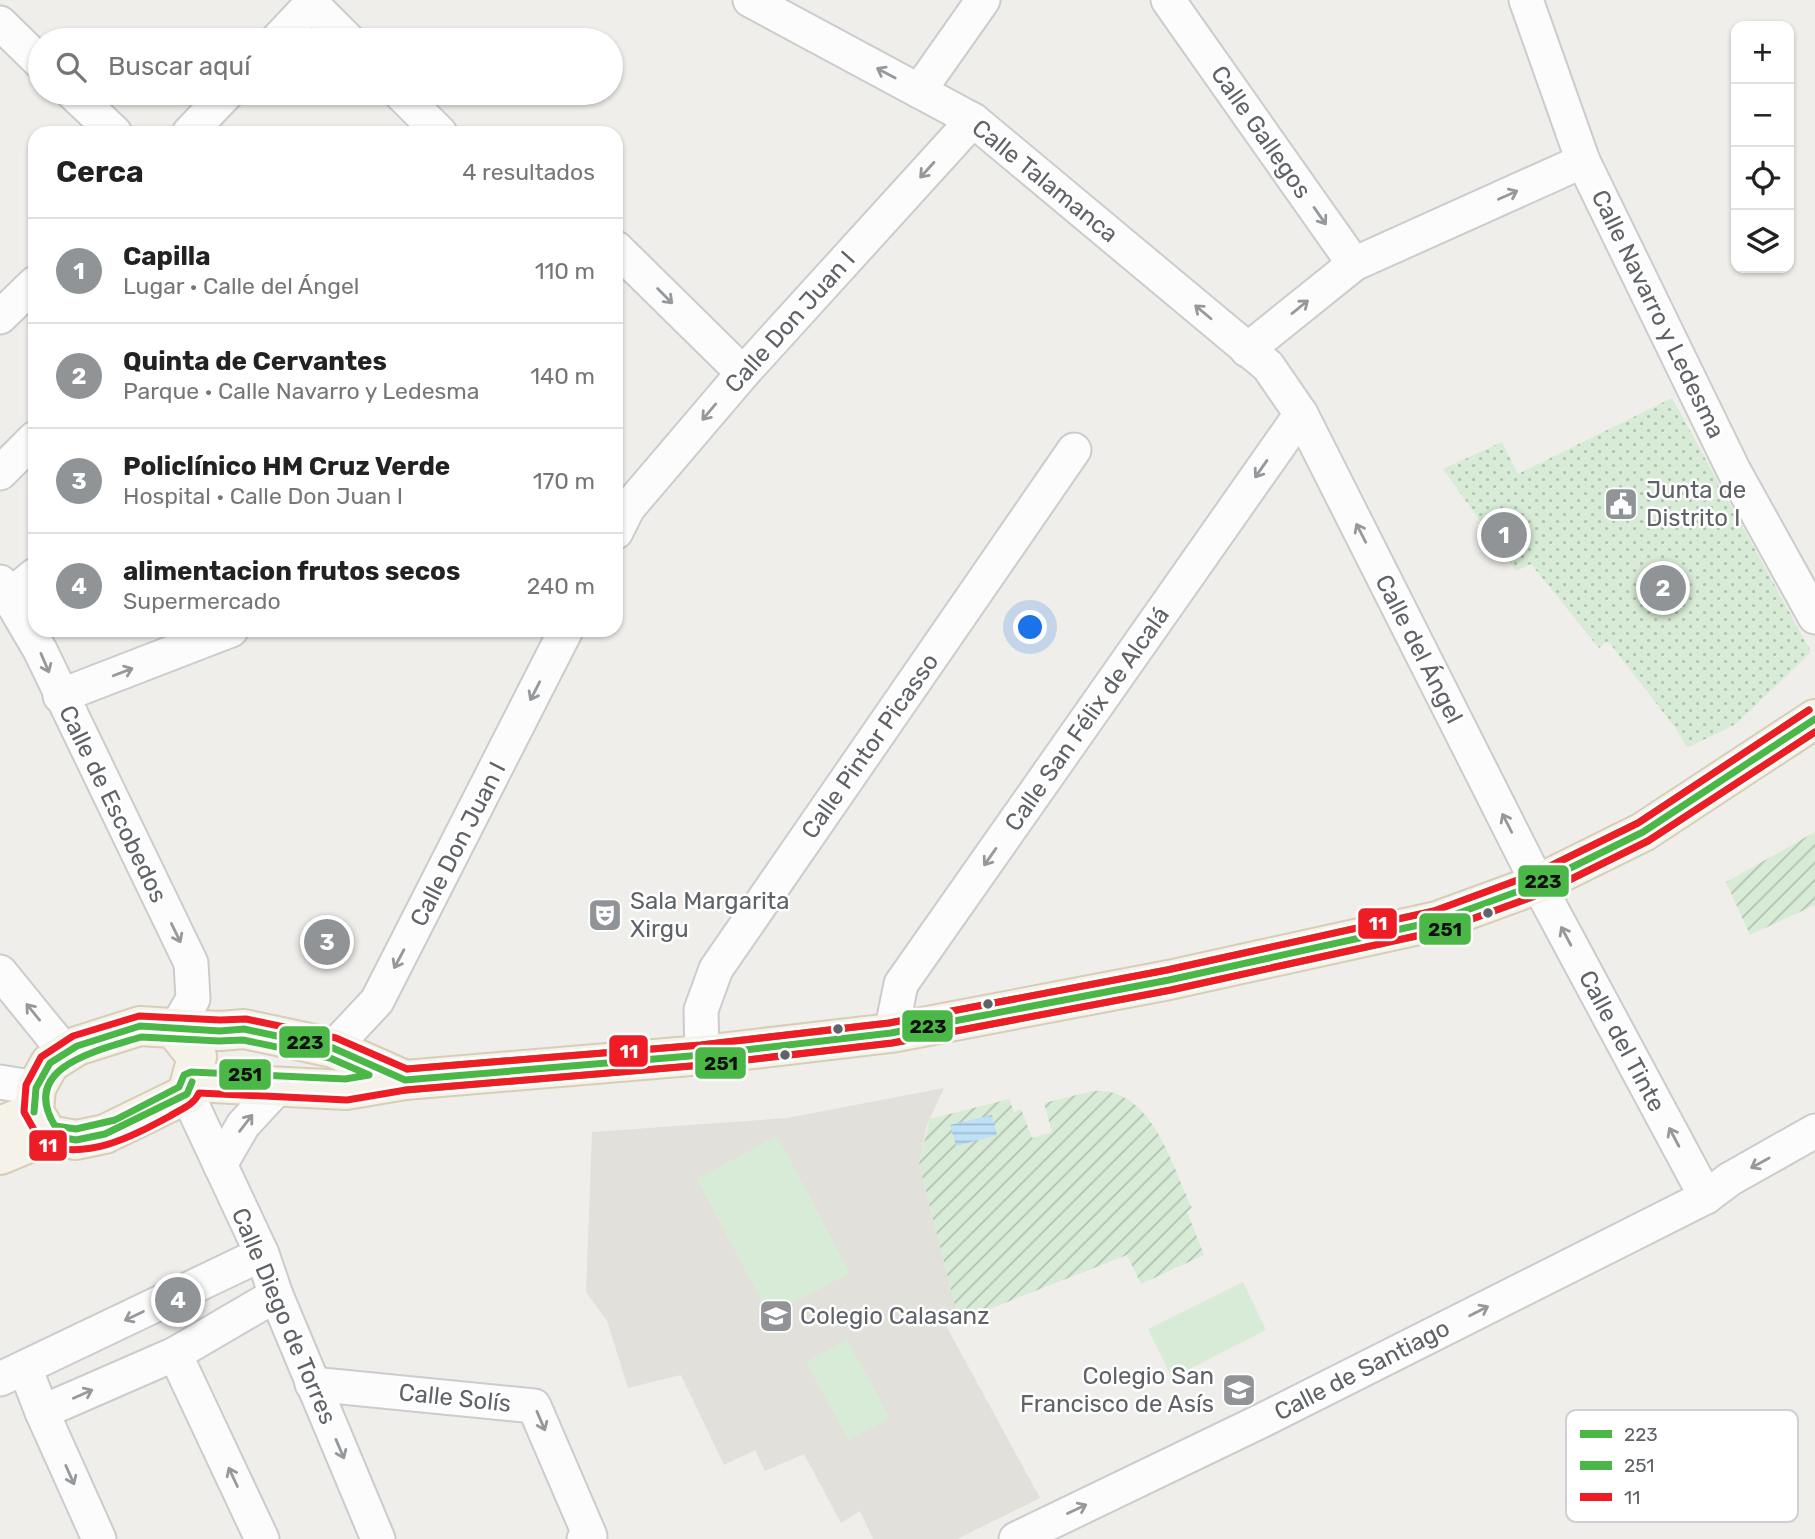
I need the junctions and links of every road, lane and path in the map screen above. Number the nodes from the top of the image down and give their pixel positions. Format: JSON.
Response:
{"nodes":[{"id":1,"x":750,"y":0,"type":"edge"},
{"id":2,"x":983,"y":0,"type":"edge"},
{"id":3,"x":1168,"y":0,"type":"edge"},
{"id":4,"x":1526,"y":0,"type":"edge"},
{"id":5,"x":314,"y":2,"type":"edge"},
{"id":6,"x":0,"y":23,"type":"edge"},
{"id":7,"x":289,"y":28,"type":"edge"},
{"id":8,"x":337,"y":28,"type":"edge"},
{"id":9,"x":28,"y":50,"type":"edge"},
{"id":10,"x":919,"y":91,"type":"junction"},
{"id":11,"x":86,"y":105,"type":"edge"},
{"id":12,"x":216,"y":105,"type":"edge"},
{"id":13,"x":412,"y":105,"type":"edge"},
{"id":14,"x":973,"y":120,"type":"junction"},
{"id":15,"x":108,"y":126,"type":"edge"},
{"id":16,"x":196,"y":126,"type":"edge"},
{"id":17,"x":433,"y":126,"type":"edge"},
{"id":18,"x":1583,"y":161,"type":"junction"},
{"id":19,"x":623,"y":255,"type":"edge"},
{"id":20,"x":1354,"y":264,"type":"junction"},
{"id":21,"x":28,"y":290,"type":"edge"},
{"id":22,"x":0,"y":317,"type":"edge"},
{"id":23,"x":1247,"y":349,"type":"junction"},
{"id":24,"x":743,"y":373,"type":"junction"},
{"id":25,"x":1301,"y":414,"type":"junction"},
{"id":26,"x":28,"y":445,"type":"edge"},
{"id":27,"x":1074,"y":450,"type":"dead end"},
{"id":28,"x":0,"y":473,"type":"edge"},
{"id":29,"x":623,"y":518,"type":"edge"},
{"id":30,"x":28,"y":578,"type":"edge"},
{"id":31,"x":4,"y":589,"type":"edge"},
{"id":32,"x":1815,"y":617,"type":"edge"},
{"id":33,"x":28,"y":630,"type":"edge"},
{"id":34,"x":32,"y":637,"type":"edge"},
{"id":35,"x":213,"y":637,"type":"edge"},
{"id":36,"x":562,"y":637,"type":"edge"},
{"id":37,"x":60,"y":696,"type":"junction"},
{"id":38,"x":1815,"y":719,"type":"edge"},
{"id":39,"x":1538,"y":884,"type":"junction"},
{"id":40,"x":0,"y":971,"type":"edge"},
{"id":41,"x":175,"y":1030,"type":"junction"},
{"id":42,"x":891,"y":1033,"type":"junction"},
{"id":43,"x":333,"y":1048,"type":"junction"},
{"id":44,"x":66,"y":1053,"type":"junction"},
{"id":45,"x":702,"y":1055,"type":"junction"},
{"id":46,"x":405,"y":1080,"type":"junction"},
{"id":47,"x":279,"y":1086,"type":"junction"},
{"id":48,"x":190,"y":1088,"type":"junction"},
{"id":49,"x":24,"y":1109,"type":"edge"},
{"id":50,"x":1815,"y":1131,"type":"edge"},
{"id":51,"x":0,"y":1155,"type":"edge"},
{"id":52,"x":220,"y":1165,"type":"junction"},
{"id":53,"x":1706,"y":1197,"type":"junction"},
{"id":54,"x":262,"y":1254,"type":"junction"},
{"id":55,"x":276,"y":1295,"type":"junction"},
{"id":56,"x":175,"y":1354,"type":"junction"},
{"id":57,"x":12,"y":1374,"type":"edge"},
{"id":58,"x":312,"y":1384,"type":"junction"},
{"id":59,"x":42,"y":1412,"type":"junction"},
{"id":60,"x":99,"y":1539,"type":"edge"},
{"id":61,"x":262,"y":1539,"type":"edge"},
{"id":62,"x":378,"y":1539,"type":"edge"},
{"id":63,"x":584,"y":1539,"type":"edge"},
{"id":64,"x":1016,"y":1539,"type":"edge"}],
"edges":[{"from":10,"to":1,"type":"street","name":"Calle Talamanca","one_way":true},
{"from":2,"to":10,"type":"street"},
{"from":3,"to":20,"type":"street","name":"Calle Gallegos","one_way":true},
{"from":4,"to":18,"type":"street","name":"Calle Navarro y Ledesma"},
{"from":5,"to":7,"type":"street"},
{"from":5,"to":8,"type":"street"},
{"from":6,"to":9,"type":"street"},
{"from":10,"to":14,"type":"street","name":"Calle Talamanca"},
{"from":11,"to":15,"type":"street"},
{"from":12,"to":16,"type":"street"},
{"from":13,"to":17,"type":"street"},
{"from":23,"to":14,"type":"street","name":"Calle Talamanca","one_way":true},
{"from":14,"to":24,"type":"street","name":"Calle Don Juan I","one_way":true},
{"from":20,"to":18,"type":"street","one_way":true},
{"from":18,"to":32,"type":"street","name":"Calle Navarro y Ledesma"},
{"from":19,"to":24,"type":"street","one_way":true},
{"from":23,"to":20,"type":"street","one_way":true},
{"from":21,"to":22,"type":"street"},
{"from":23,"to":25,"type":"street","name":"Calle Talamanca"},
{"from":24,"to":29,"type":"street","name":"Calle Don Juan I","one_way":true},
{"from":39,"to":25,"type":"street","name":"Calle del Ángel","one_way":true},
{"from":25,"to":42,"type":"street","name":"Calle San Félix de Alcalá","one_way":true},
{"from":26,"to":28,"type":"street"},
{"from":27,"to":45,"type":"street","name":"Calle Pintor Picasso"},
{"from":30,"to":31,"type":"street"},
{"from":31,"to":33,"type":"street","name":"Calle de Escobedos","one_way":true},
{"from":34,"to":37,"type":"street","name":"Calle de Escobedos","one_way":true},
{"from":37,"to":35,"type":"street","one_way":true},
{"from":36,"to":43,"type":"street","name":"Calle Don Juan I","one_way":true},
{"from":37,"to":41,"type":"street","name":"Calle de Escobedos","one_way":true},
{"from":38,"to":39,"type":"main road"},
{"from":39,"to":42,"type":"main road"},
{"from":53,"to":39,"type":"street","name":"Calle del Tinte","one_way":true},
{"from":44,"to":40,"type":"street","one_way":true},
{"from":41,"to":43,"type":"main road"},
{"from":41,"to":44,"type":"main road"},
{"from":41,"to":48,"type":"main road"},
{"from":42,"to":45,"type":"main road"},
{"from":43,"to":46,"type":"main road"},
{"from":44,"to":49,"type":"main road"},
{"from":45,"to":46,"type":"main road"},
{"from":46,"to":47,"type":"main road"},
{"from":47,"to":48,"type":"main road"},
{"from":52,"to":47,"type":"street","one_way":true},
{"from":48,"to":49,"type":"main road"},
{"from":48,"to":52,"type":"street","name":"Calle Diego de Torres"},
{"from":49,"to":51,"type":"main road"},
{"from":50,"to":53,"type":"street","name":"Calle de Santiago","one_way":true},
{"from":52,"to":54,"type":"street","name":"Calle Diego de Torres"},
{"from":64,"to":53,"type":"street","name":"Calle de Santiago","one_way":true},
{"from":54,"to":55,"type":"street","name":"Calle Diego de Torres"},
{"from":54,"to":57,"type":"street","one_way":true},
{"from":55,"to":56,"type":"street"},
{"from":55,"to":58,"type":"street","name":"Calle Diego de Torres"},
{"from":59,"to":56,"type":"street","one_way":true},
{"from":61,"to":56,"type":"street","one_way":true},
{"from":57,"to":59,"type":"street"},
{"from":58,"to":62,"type":"street","name":"Calle Diego de Torres","one_way":true},
{"from":58,"to":63,"type":"street","name":"Calle Solís","one_way":true},
{"from":59,"to":60,"type":"street","one_way":true}]}
